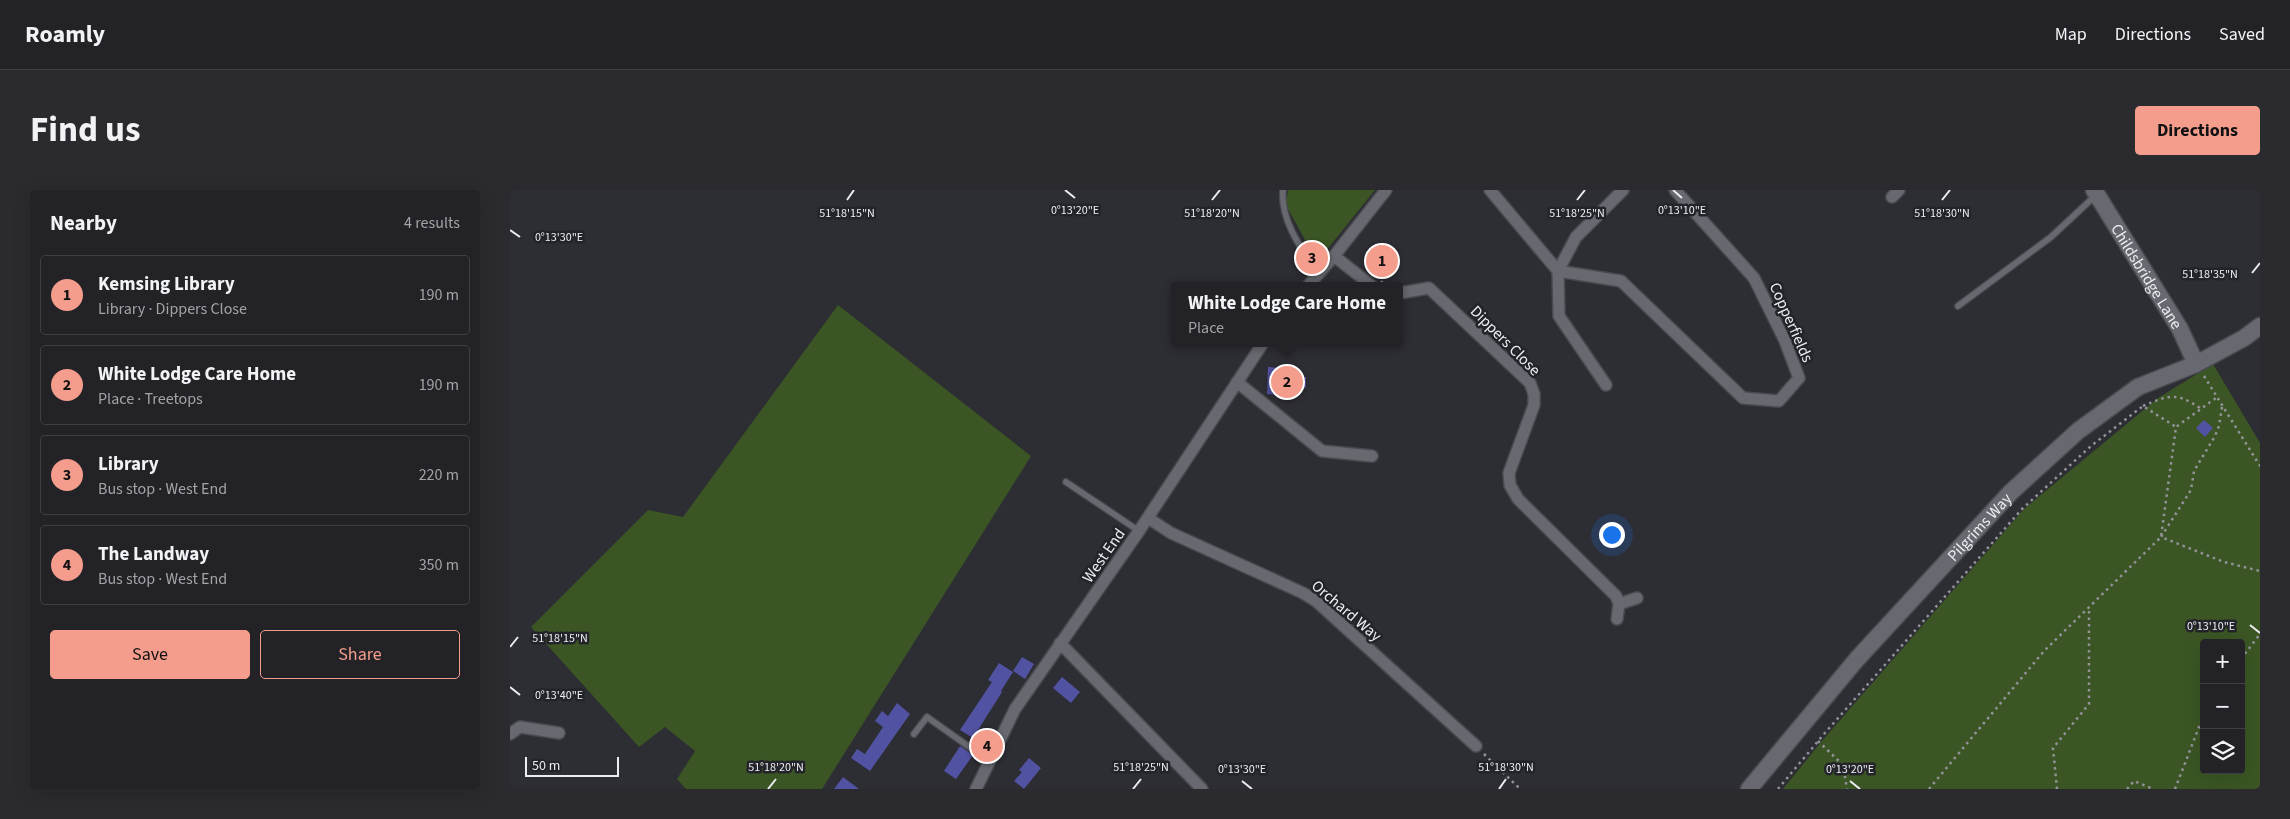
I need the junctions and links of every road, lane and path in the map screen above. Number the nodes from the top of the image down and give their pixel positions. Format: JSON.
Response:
{"nodes":[{"id":1,"x":1283,"y":190,"type":"edge"},
{"id":2,"x":1386,"y":190,"type":"edge"},
{"id":3,"x":1490,"y":190,"type":"edge"},
{"id":4,"x":1623,"y":190,"type":"edge"},
{"id":5,"x":1675,"y":190,"type":"edge"},
{"id":6,"x":2095,"y":192,"type":"edge"},
{"id":7,"x":1334,"y":256,"type":"junction"},
{"id":8,"x":1558,"y":271,"type":"junction"},
{"id":9,"x":1318,"y":274,"type":"junction"},
{"id":10,"x":1388,"y":274,"type":"dead end"},
{"id":11,"x":1311,"y":282,"type":"edge"},
{"id":12,"x":1367,"y":282,"type":"edge"},
{"id":13,"x":1382,"y":282,"type":"edge"},
{"id":14,"x":1403,"y":292,"type":"edge"},
{"id":15,"x":1958,"y":306,"type":"dead end"},
{"id":16,"x":2260,"y":326,"type":"edge"},
{"id":17,"x":1260,"y":347,"type":"edge"},
{"id":18,"x":2196,"y":364,"type":"junction"},
{"id":19,"x":1238,"y":382,"type":"junction"},
{"id":20,"x":1606,"y":384,"type":"dead end"},
{"id":21,"x":2216,"y":398,"type":"junction"},
{"id":22,"x":2143,"y":406,"type":"junction"},
{"id":23,"x":2222,"y":407,"type":"junction"},
{"id":24,"x":2200,"y":408,"type":"junction"},
{"id":25,"x":2176,"y":427,"type":"junction"},
{"id":26,"x":1372,"y":456,"type":"dead end"},
{"id":27,"x":2260,"y":466,"type":"edge"},
{"id":28,"x":1066,"y":482,"type":"dead end"},
{"id":29,"x":1148,"y":518,"type":"junction"},
{"id":30,"x":1139,"y":531,"type":"junction"},
{"id":31,"x":2161,"y":537,"type":"junction"},
{"id":32,"x":2260,"y":570,"type":"edge"},
{"id":33,"x":1637,"y":598,"type":"dead end"},
{"id":34,"x":1619,"y":604,"type":"junction"},
{"id":35,"x":2089,"y":608,"type":"junction"},
{"id":36,"x":1617,"y":619,"type":"dead end"},
{"id":37,"x":2260,"y":634,"type":"edge"},
{"id":38,"x":1060,"y":643,"type":"junction"},
{"id":39,"x":2245,"y":654,"type":"edge"},
{"id":40,"x":2200,"y":725,"type":"edge"},
{"id":41,"x":559,"y":733,"type":"dead end"},
{"id":42,"x":510,"y":734,"type":"edge"},
{"id":43,"x":914,"y":734,"type":"dead end"},
{"id":44,"x":1818,"y":741,"type":"junction"},
{"id":45,"x":1476,"y":746,"type":"joint"},
{"id":46,"x":988,"y":761,"type":"junction"},
{"id":47,"x":976,"y":789,"type":"edge"},
{"id":48,"x":1202,"y":789,"type":"edge"},
{"id":49,"x":1520,"y":789,"type":"edge"},
{"id":50,"x":1749,"y":789,"type":"edge"},
{"id":51,"x":1778,"y":789,"type":"edge"},
{"id":52,"x":1847,"y":789,"type":"edge"},
{"id":53,"x":1929,"y":789,"type":"edge"},
{"id":54,"x":2057,"y":789,"type":"edge"},
{"id":55,"x":2127,"y":789,"type":"edge"},
{"id":56,"x":2153,"y":789,"type":"edge"},
{"id":57,"x":2176,"y":789,"type":"edge"}],
"edges":[{"from":1,"to":9,"type":"lane"},
{"from":2,"to":7,"type":"street"},
{"from":3,"to":8,"type":"street"},
{"from":4,"to":8,"type":"street"},
{"from":5,"to":8,"type":"street","name":"Copperfields"},
{"from":6,"to":15,"type":"lane"},
{"from":6,"to":18,"type":"street","name":"Childsbridge Lane"},
{"from":7,"to":9,"type":"street"},
{"from":7,"to":12,"type":"street"},
{"from":8,"to":20,"type":"street"},
{"from":9,"to":11,"type":"street"},
{"from":10,"to":13,"type":"path"},
{"from":14,"to":34,"type":"street","name":"Dippers Close"},
{"from":16,"to":18,"type":"street","name":"Pilgrims Way"},
{"from":17,"to":19,"type":"street","name":"West End"},
{"from":18,"to":21,"type":"path"},
{"from":18,"to":50,"type":"street","name":"Pilgrims Way"},
{"from":19,"to":26,"type":"street"},
{"from":19,"to":29,"type":"street","name":"West End"},
{"from":21,"to":23,"type":"path"},
{"from":21,"to":24,"type":"path"},
{"from":22,"to":24,"type":"path"},
{"from":22,"to":25,"type":"path"},
{"from":22,"to":44,"type":"path"},
{"from":23,"to":27,"type":"path"},
{"from":23,"to":31,"type":"path"},
{"from":24,"to":25,"type":"path"},
{"from":25,"to":31,"type":"path"},
{"from":28,"to":30,"type":"lane"},
{"from":29,"to":30,"type":"street","name":"West End"},
{"from":29,"to":45,"type":"street","name":"Orchard Way"},
{"from":30,"to":38,"type":"street","name":"West End"},
{"from":31,"to":32,"type":"path"},
{"from":31,"to":35,"type":"path"},
{"from":33,"to":34,"type":"street"},
{"from":34,"to":36,"type":"street"},
{"from":35,"to":53,"type":"path"},
{"from":35,"to":54,"type":"path"},
{"from":37,"to":39,"type":"path"},
{"from":38,"to":46,"type":"street","name":"West End"},
{"from":38,"to":48,"type":"street"},
{"from":40,"to":57,"type":"path"},
{"from":41,"to":42,"type":"street"},
{"from":43,"to":46,"type":"lane"},
{"from":44,"to":51,"type":"path"},
{"from":44,"to":52,"type":"path"},
{"from":45,"to":49,"type":"path"},
{"from":46,"to":47,"type":"street","name":"West End"},
{"from":55,"to":56,"type":"path"}]}
